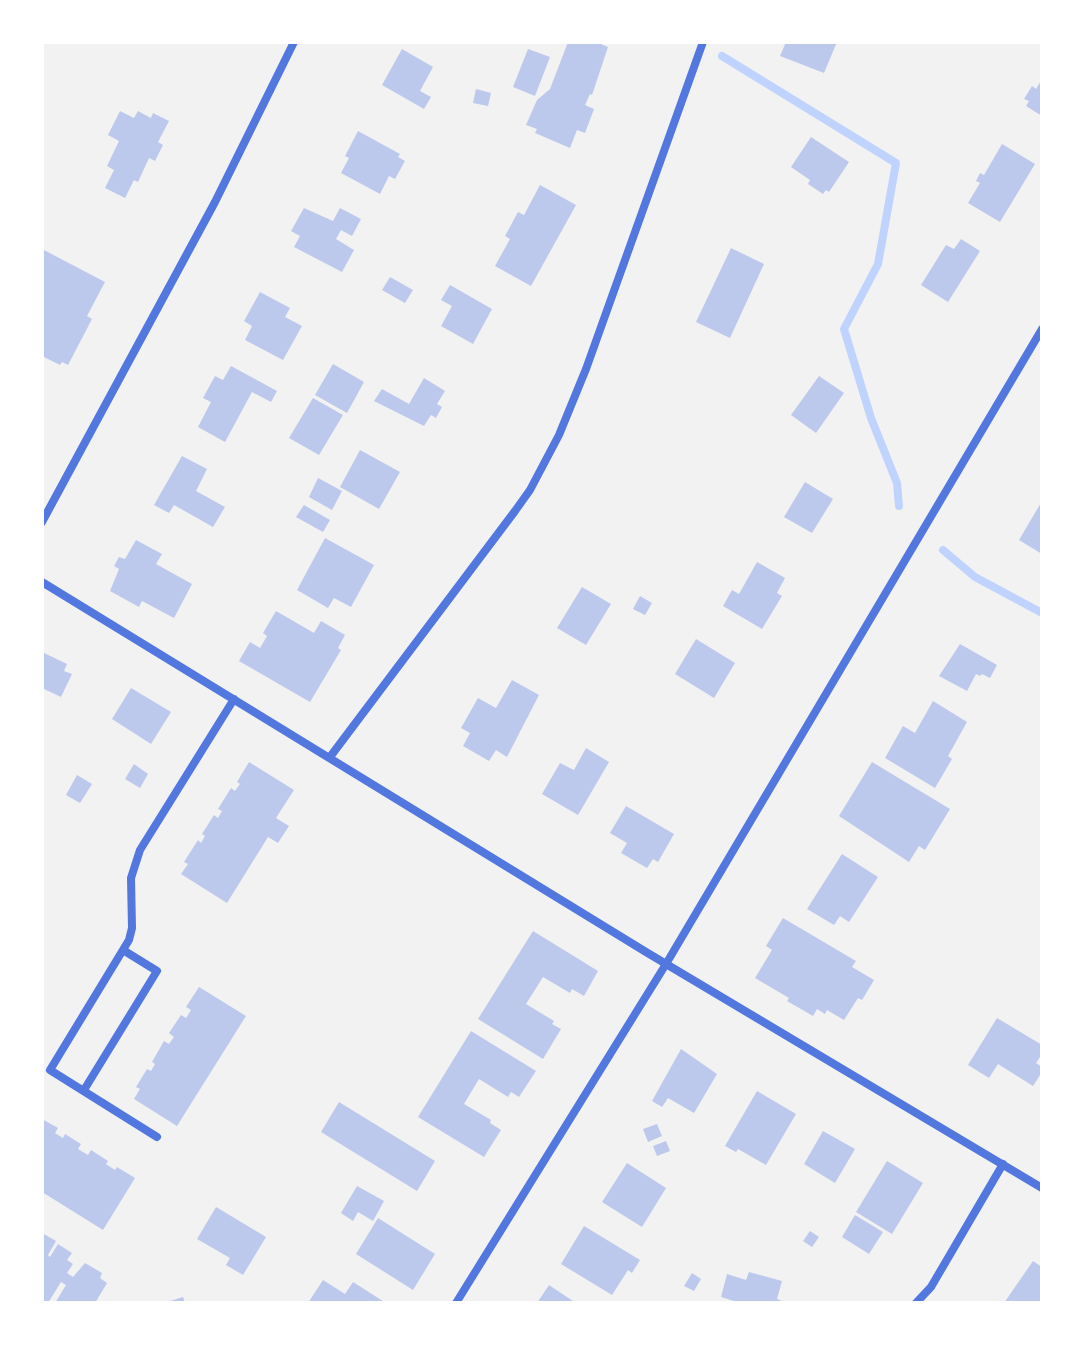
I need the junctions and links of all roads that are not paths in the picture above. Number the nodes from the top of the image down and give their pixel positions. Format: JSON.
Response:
{"nodes":[{"id":1,"x":294,"y":42,"type":"edge"},
{"id":2,"x":703,"y":42,"type":"edge"},
{"id":3,"x":1042,"y":329,"type":"edge"},
{"id":4,"x":42,"y":522,"type":"edge"},
{"id":5,"x":42,"y":582,"type":"edge"},
{"id":6,"x":234,"y":699,"type":"junction"},
{"id":7,"x":330,"y":757,"type":"junction"},
{"id":8,"x":123,"y":950,"type":"junction"},
{"id":9,"x":666,"y":964,"type":"junction"},
{"id":10,"x":84,"y":1090,"type":"junction"},
{"id":11,"x":157,"y":1137,"type":"dead end"},
{"id":12,"x":1003,"y":1164,"type":"junction"},
{"id":13,"x":1042,"y":1188,"type":"edge"},
{"id":14,"x":456,"y":1303,"type":"edge"},
{"id":15,"x":916,"y":1303,"type":"edge"}],
"edges":[{"from":1,"to":4,"type":"street"},
{"from":2,"to":7,"type":"street"},
{"from":3,"to":9,"type":"street"},
{"from":5,"to":6,"type":"street"},
{"from":6,"to":7,"type":"street"},
{"from":6,"to":8,"type":"street"},
{"from":7,"to":9,"type":"street"},
{"from":8,"to":10,"type":"street"},
{"from":8,"to":10,"type":"street"},
{"from":9,"to":12,"type":"street"},
{"from":9,"to":14,"type":"street"},
{"from":10,"to":11,"type":"street"},
{"from":12,"to":13,"type":"street"},
{"from":12,"to":15,"type":"street"}]}
